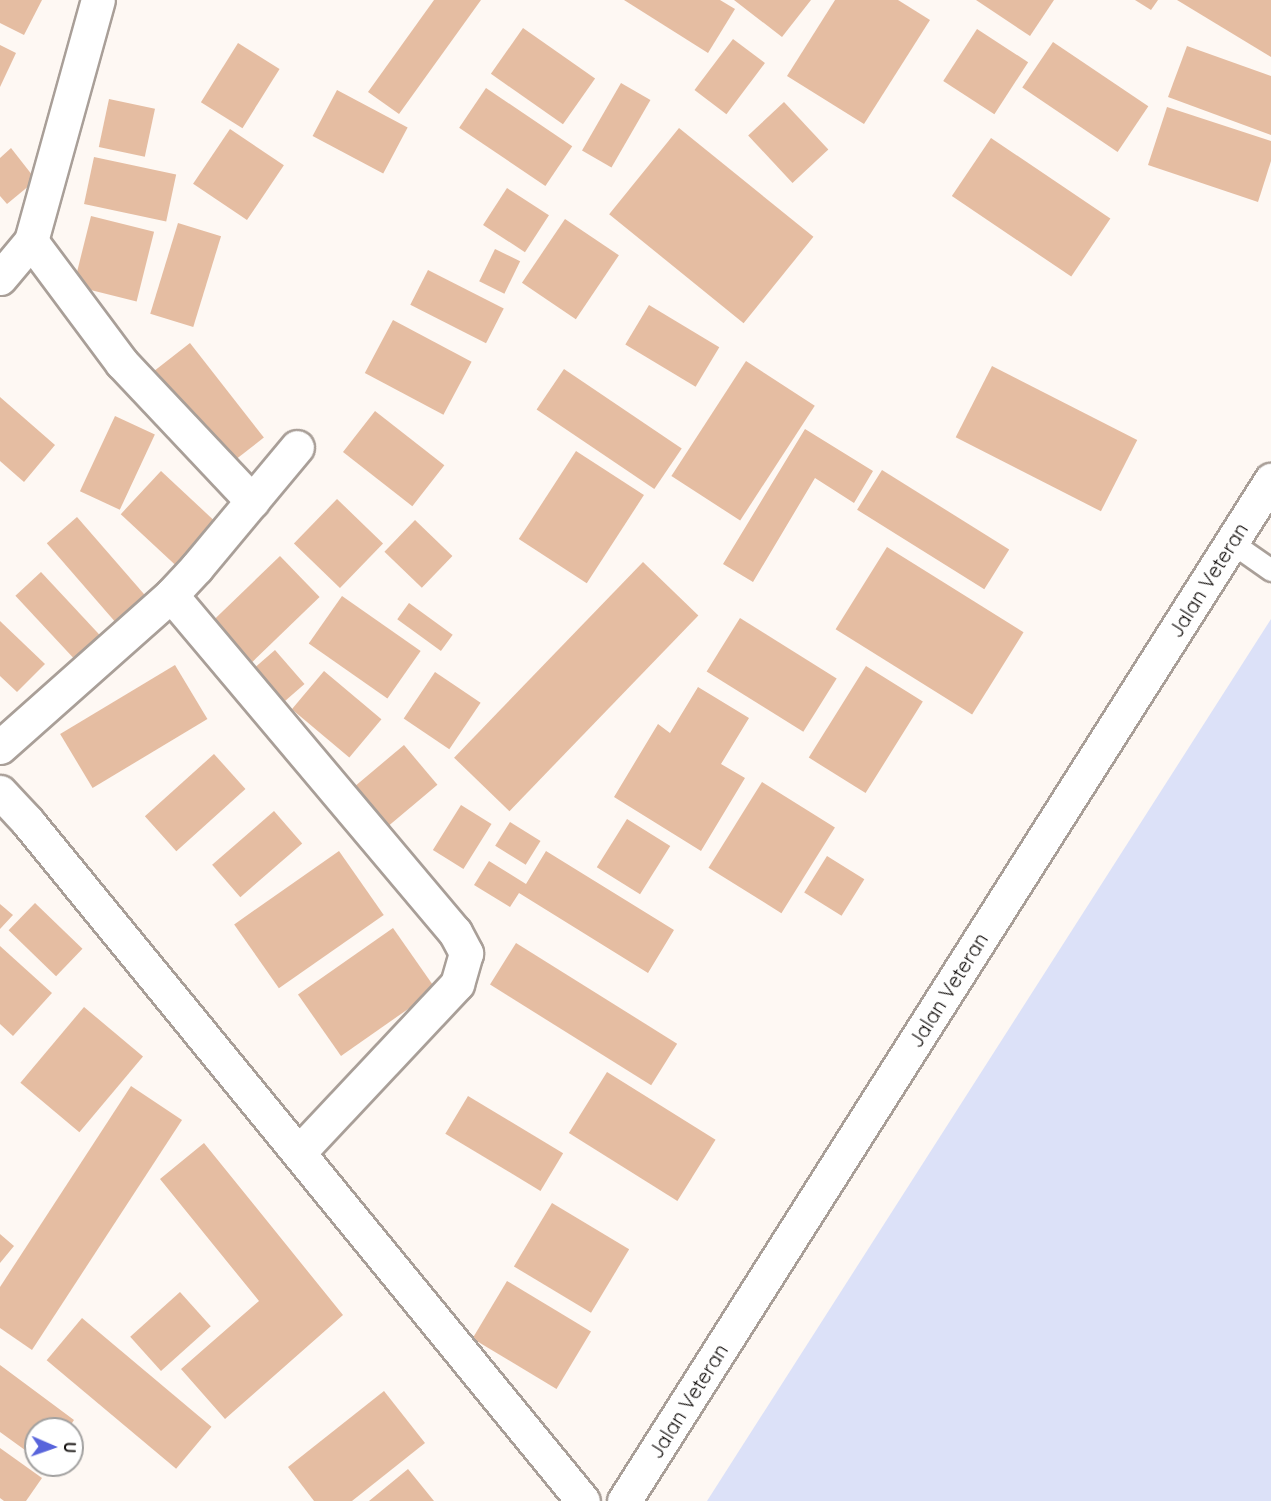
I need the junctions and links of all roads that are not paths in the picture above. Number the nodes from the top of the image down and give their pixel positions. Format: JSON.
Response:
{"nodes":[{"id":1,"x":98,"y":0,"type":"edge"},
{"id":2,"x":31,"y":241,"type":"junction"},
{"id":3,"x":0,"y":278,"type":"edge"},
{"id":4,"x":297,"y":447,"type":"dead end"},
{"id":5,"x":1271,"y":480,"type":"edge"},
{"id":6,"x":252,"y":501,"type":"junction"},
{"id":7,"x":1231,"y":542,"type":"junction"},
{"id":8,"x":1271,"y":570,"type":"edge"},
{"id":9,"x":171,"y":595,"type":"junction"},
{"id":10,"x":0,"y":747,"type":"edge"},
{"id":11,"x":0,"y":792,"type":"edge"},
{"id":12,"x":299,"y":1152,"type":"junction"},
{"id":13,"x":582,"y":1501,"type":"edge"},
{"id":14,"x":624,"y":1501,"type":"edge"}],
"edges":[{"from":1,"to":2,"type":"street"},
{"from":2,"to":3,"type":"street"},
{"from":2,"to":6,"type":"street"},
{"from":4,"to":6,"type":"street"},
{"from":5,"to":7,"type":"street","name":"Jalan Veteran"},
{"from":6,"to":9,"type":"street"},
{"from":7,"to":8,"type":"lane"},
{"from":7,"to":14,"type":"street","name":"Jalan Veteran"},
{"from":9,"to":10,"type":"street"},
{"from":9,"to":12,"type":"street"},
{"from":11,"to":12,"type":"street"},
{"from":12,"to":13,"type":"street"}]}
